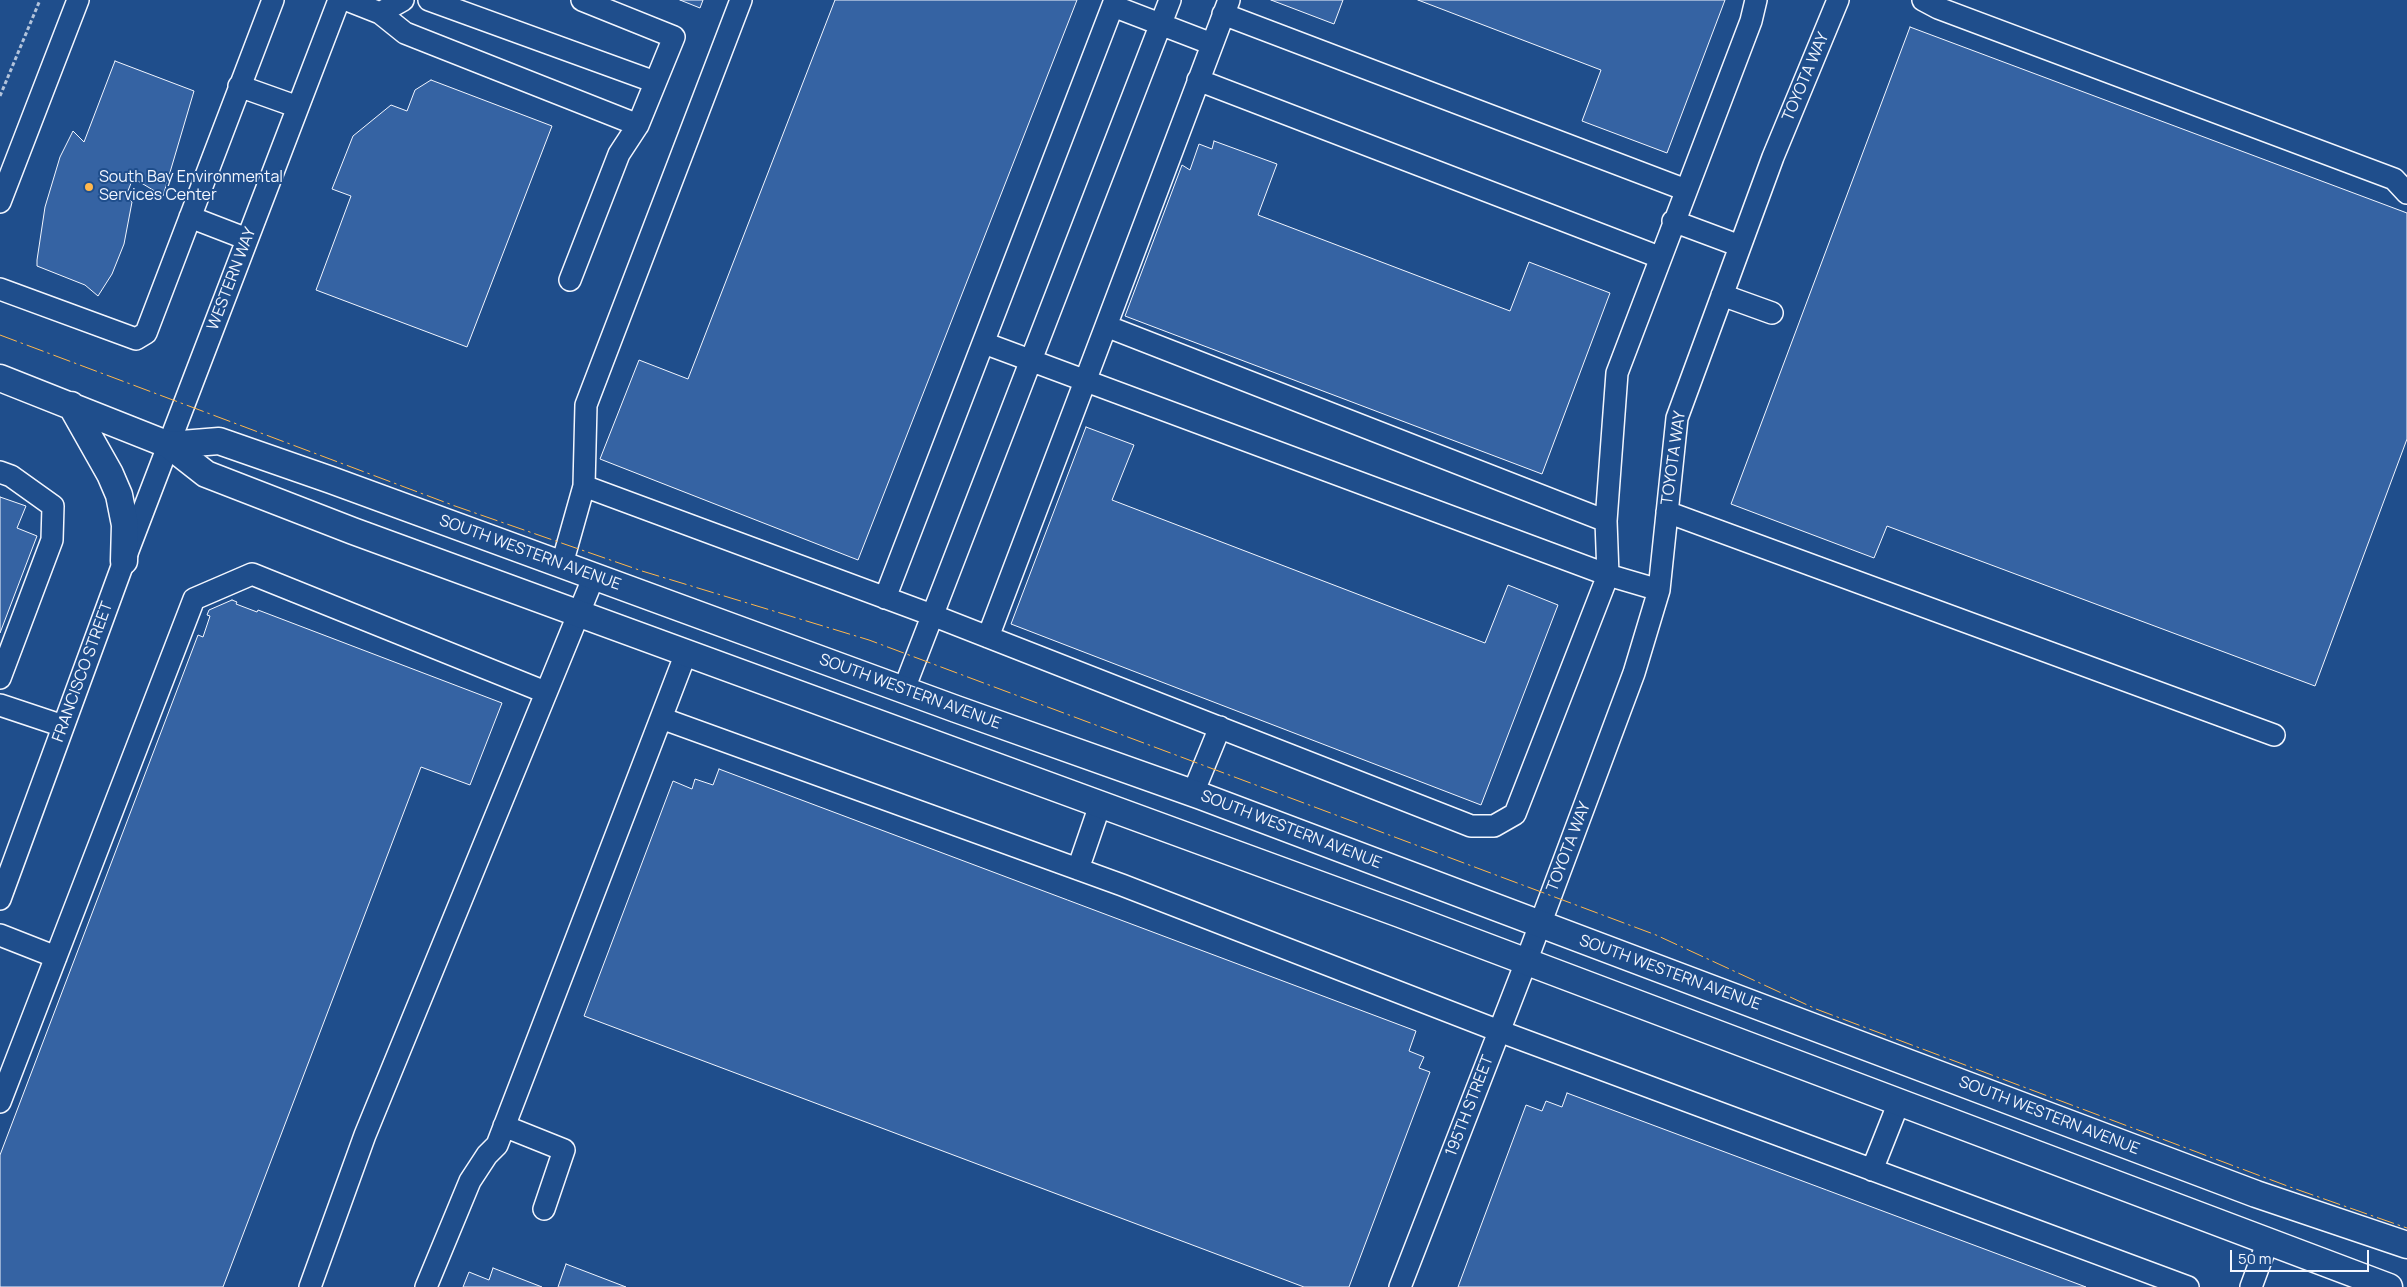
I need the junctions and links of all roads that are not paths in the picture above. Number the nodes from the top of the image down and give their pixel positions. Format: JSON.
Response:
{"nodes":[{"id":1,"x":78,"y":0,"type":"edge"},
{"id":2,"x":272,"y":0,"type":"edge"},
{"id":3,"x":339,"y":0,"type":"edge"},
{"id":4,"x":347,"y":0,"type":"edge"},
{"id":5,"x":403,"y":0,"type":"edge"},
{"id":6,"x":429,"y":0,"type":"edge"},
{"id":7,"x":741,"y":0,"type":"edge"},
{"id":8,"x":1170,"y":0,"type":"edge"},
{"id":9,"x":1756,"y":0,"type":"edge"},
{"id":10,"x":1838,"y":0,"type":"edge"},
{"id":11,"x":1923,"y":0,"type":"edge"},
{"id":12,"x":585,"y":1,"type":"edge"},
{"id":13,"x":1114,"y":3,"type":"edge"},
{"id":14,"x":1226,"y":7,"type":"edge"},
{"id":15,"x":380,"y":13,"type":"junction"},
{"id":16,"x":1160,"y":24,"type":"junction"},
{"id":17,"x":1212,"y":44,"type":"junction"},
{"id":18,"x":1198,"y":80,"type":"junction"},
{"id":19,"x":656,"y":82,"type":"junction"},
{"id":20,"x":239,"y":86,"type":"junction"},
{"id":21,"x":298,"y":107,"type":"junction"},
{"id":22,"x":638,"y":125,"type":"junction"},
{"id":23,"x":1686,"y":190,"type":"junction"},
{"id":24,"x":2407,"y":193,"type":"edge"},
{"id":25,"x":0,"y":202,"type":"edge"},
{"id":26,"x":190,"y":217,"type":"junction"},
{"id":27,"x":1673,"y":221,"type":"junction"},
{"id":28,"x":248,"y":239,"type":"junction"},
{"id":29,"x":1740,"y":246,"type":"junction"},
{"id":30,"x":1659,"y":257,"type":"junction"},
{"id":31,"x":570,"y":280,"type":"dead end"},
{"id":32,"x":0,"y":289,"type":"edge"},
{"id":33,"x":1722,"y":295,"type":"junction"},
{"id":34,"x":1772,"y":313,"type":"dead end"},
{"id":35,"x":1106,"y":326,"type":"junction"},
{"id":36,"x":984,"y":343,"type":"junction"},
{"id":37,"x":1031,"y":361,"type":"junction"},
{"id":38,"x":0,"y":378,"type":"edge"},
{"id":39,"x":1084,"y":381,"type":"junction"},
{"id":40,"x":71,"y":405,"type":"junction"},
{"id":41,"x":169,"y":445,"type":"junction"},
{"id":42,"x":0,"y":472,"type":"edge"},
{"id":43,"x":584,"y":486,"type":"junction"},
{"id":44,"x":1666,"y":512,"type":"junction"},
{"id":45,"x":1606,"y":521,"type":"junction"},
{"id":46,"x":124,"y":560,"type":"junction"},
{"id":47,"x":562,"y":564,"type":"junction"},
{"id":48,"x":1608,"y":575,"type":"junction"},
{"id":49,"x":594,"y":576,"type":"junction"},
{"id":50,"x":1659,"y":590,"type":"junction"},
{"id":51,"x":885,"y":598,"type":"junction"},
{"id":52,"x":578,"y":614,"type":"junction"},
{"id":53,"x":932,"y":615,"type":"junction"},
{"id":54,"x":988,"y":636,"type":"junction"},
{"id":55,"x":686,"y":653,"type":"junction"},
{"id":56,"x":0,"y":678,"type":"edge"},
{"id":57,"x":904,"y":689,"type":"junction"},
{"id":58,"x":545,"y":692,"type":"junction"},
{"id":59,"x":0,"y":704,"type":"edge"},
{"id":60,"x":661,"y":718,"type":"junction"},
{"id":61,"x":63,"y":726,"type":"junction"},
{"id":62,"x":1220,"y":727,"type":"junction"},
{"id":63,"x":2274,"y":735,"type":"dead end"},
{"id":64,"x":1193,"y":793,"type":"junction"},
{"id":65,"x":1100,"y":805,"type":"junction"},
{"id":66,"x":1078,"y":869,"type":"junction"},
{"id":67,"x":0,"y":899,"type":"edge"},
{"id":68,"x":1540,"y":924,"type":"junction"},
{"id":69,"x":0,"y":935,"type":"edge"},
{"id":70,"x":56,"y":957,"type":"junction"},
{"id":71,"x":1526,"y":962,"type":"junction"},
{"id":72,"x":1499,"y":1031,"type":"junction"},
{"id":73,"x":0,"y":1102,"type":"edge"},
{"id":74,"x":1899,"y":1102,"type":"junction"},
{"id":75,"x":504,"y":1126,"type":"junction"},
{"id":76,"x":1872,"y":1170,"type":"junction"},
{"id":77,"x":544,"y":1209,"type":"dead end"},
{"id":78,"x":2268,"y":1241,"type":"junction"},
{"id":79,"x":2407,"y":1245,"type":"edge"},
{"id":80,"x":310,"y":1287,"type":"edge"},
{"id":81,"x":426,"y":1287,"type":"edge"},
{"id":82,"x":1400,"y":1287,"type":"edge"},
{"id":83,"x":2188,"y":1287,"type":"edge"},
{"id":84,"x":2251,"y":1287,"type":"edge"},
{"id":85,"x":2389,"y":1287,"type":"edge"}],
"edges":[{"from":1,"to":25,"type":"street"},
{"from":2,"to":20,"type":"street"},
{"from":3,"to":21,"type":"street","name":"WESTERN WAY"},
{"from":4,"to":15,"type":"street"},
{"from":5,"to":15,"type":"street"},
{"from":6,"to":19,"type":"street"},
{"from":7,"to":43,"type":"street"},
{"from":8,"to":16,"type":"street"},
{"from":9,"to":23,"type":"street"},
{"from":10,"to":29,"type":"street","name":"TOYOTA WAY"},
{"from":11,"to":24,"type":"street"},
{"from":12,"to":19,"type":"street"},
{"from":13,"to":16,"type":"street"},
{"from":13,"to":36,"type":"street"},
{"from":14,"to":17,"type":"street"},
{"from":14,"to":23,"type":"street"},
{"from":15,"to":22,"type":"street"},
{"from":16,"to":17,"type":"street"},
{"from":16,"to":37,"type":"street"},
{"from":17,"to":18,"type":"street"},
{"from":18,"to":30,"type":"street"},
{"from":18,"to":35,"type":"street"},
{"from":19,"to":22,"type":"street"},
{"from":20,"to":21,"type":"street"},
{"from":20,"to":26,"type":"street"},
{"from":21,"to":28,"type":"street","name":"WESTERN WAY"},
{"from":22,"to":31,"type":"street"},
{"from":23,"to":27,"type":"street"},
{"from":26,"to":28,"type":"street"},
{"from":26,"to":32,"type":"street"},
{"from":27,"to":29,"type":"street"},
{"from":27,"to":30,"type":"street"},
{"from":28,"to":41,"type":"street","name":"WESTERN WAY"},
{"from":29,"to":33,"type":"street","name":"TOYOTA WAY"},
{"from":30,"to":45,"type":"street"},
{"from":33,"to":34,"type":"street"},
{"from":33,"to":44,"type":"street","name":"TOYOTA WAY"},
{"from":35,"to":39,"type":"street"},
{"from":35,"to":45,"type":"street"},
{"from":36,"to":37,"type":"street"},
{"from":36,"to":51,"type":"street"},
{"from":37,"to":39,"type":"street"},
{"from":37,"to":53,"type":"street"},
{"from":38,"to":40,"type":"main road","name":"SOUTH WESTERN AVENUE"},
{"from":39,"to":48,"type":"street"},
{"from":39,"to":54,"type":"street"},
{"from":40,"to":41,"type":"main road","name":"SOUTH WESTERN AVENUE"},
{"from":40,"to":46,"type":"main road"},
{"from":41,"to":46,"type":"street","name":"FRANCISCO STREET"},
{"from":41,"to":47,"type":"main road","name":"SOUTH WESTERN AVENUE"},
{"from":41,"to":52,"type":"main road","name":"SOUTH WESTERN AVENUE"},
{"from":42,"to":56,"type":"street"},
{"from":43,"to":47,"type":"street"},
{"from":43,"to":51,"type":"street"},
{"from":44,"to":50,"type":"street","name":"TOYOTA WAY"},
{"from":44,"to":63,"type":"street"},
{"from":45,"to":48,"type":"street"},
{"from":46,"to":61,"type":"street","name":"FRANCISCO STREET"},
{"from":47,"to":49,"type":"main road","name":"SOUTH WESTERN AVENUE"},
{"from":48,"to":50,"type":"street"},
{"from":48,"to":62,"type":"street"},
{"from":49,"to":52,"type":"street"},
{"from":49,"to":57,"type":"main road","name":"SOUTH WESTERN AVENUE"},
{"from":50,"to":68,"type":"street","name":"TOYOTA WAY"},
{"from":51,"to":53,"type":"street"},
{"from":52,"to":55,"type":"main road","name":"SOUTH WESTERN AVENUE"},
{"from":52,"to":58,"type":"street"},
{"from":53,"to":54,"type":"street"},
{"from":53,"to":57,"type":"street"},
{"from":54,"to":62,"type":"street"},
{"from":55,"to":60,"type":"street"},
{"from":55,"to":65,"type":"main road","name":"SOUTH WESTERN AVENUE"},
{"from":57,"to":64,"type":"main road","name":"SOUTH WESTERN AVENUE"},
{"from":58,"to":70,"type":"street"},
{"from":58,"to":80,"type":"street"},
{"from":59,"to":61,"type":"street"},
{"from":60,"to":66,"type":"street"},
{"from":60,"to":75,"type":"street"},
{"from":61,"to":67,"type":"street","name":"FRANCISCO STREET"},
{"from":62,"to":64,"type":"street"},
{"from":64,"to":68,"type":"main road","name":"SOUTH WESTERN AVENUE"},
{"from":65,"to":66,"type":"street"},
{"from":65,"to":71,"type":"main road","name":"SOUTH WESTERN AVENUE"},
{"from":66,"to":72,"type":"street"},
{"from":68,"to":71,"type":"street","name":"195TH STREET"},
{"from":68,"to":79,"type":"main road","name":"SOUTH WESTERN AVENUE"},
{"from":69,"to":70,"type":"street"},
{"from":70,"to":73,"type":"street"},
{"from":71,"to":72,"type":"street","name":"195TH STREET"},
{"from":71,"to":74,"type":"main road","name":"SOUTH WESTERN AVENUE"},
{"from":72,"to":76,"type":"street"},
{"from":72,"to":82,"type":"street","name":"195TH STREET"},
{"from":74,"to":76,"type":"street"},
{"from":74,"to":78,"type":"main road","name":"SOUTH WESTERN AVENUE"},
{"from":75,"to":77,"type":"street"},
{"from":75,"to":81,"type":"street"},
{"from":76,"to":83,"type":"street"},
{"from":78,"to":84,"type":"street"},
{"from":78,"to":85,"type":"main road","name":"SOUTH WESTERN AVENUE"}]}
